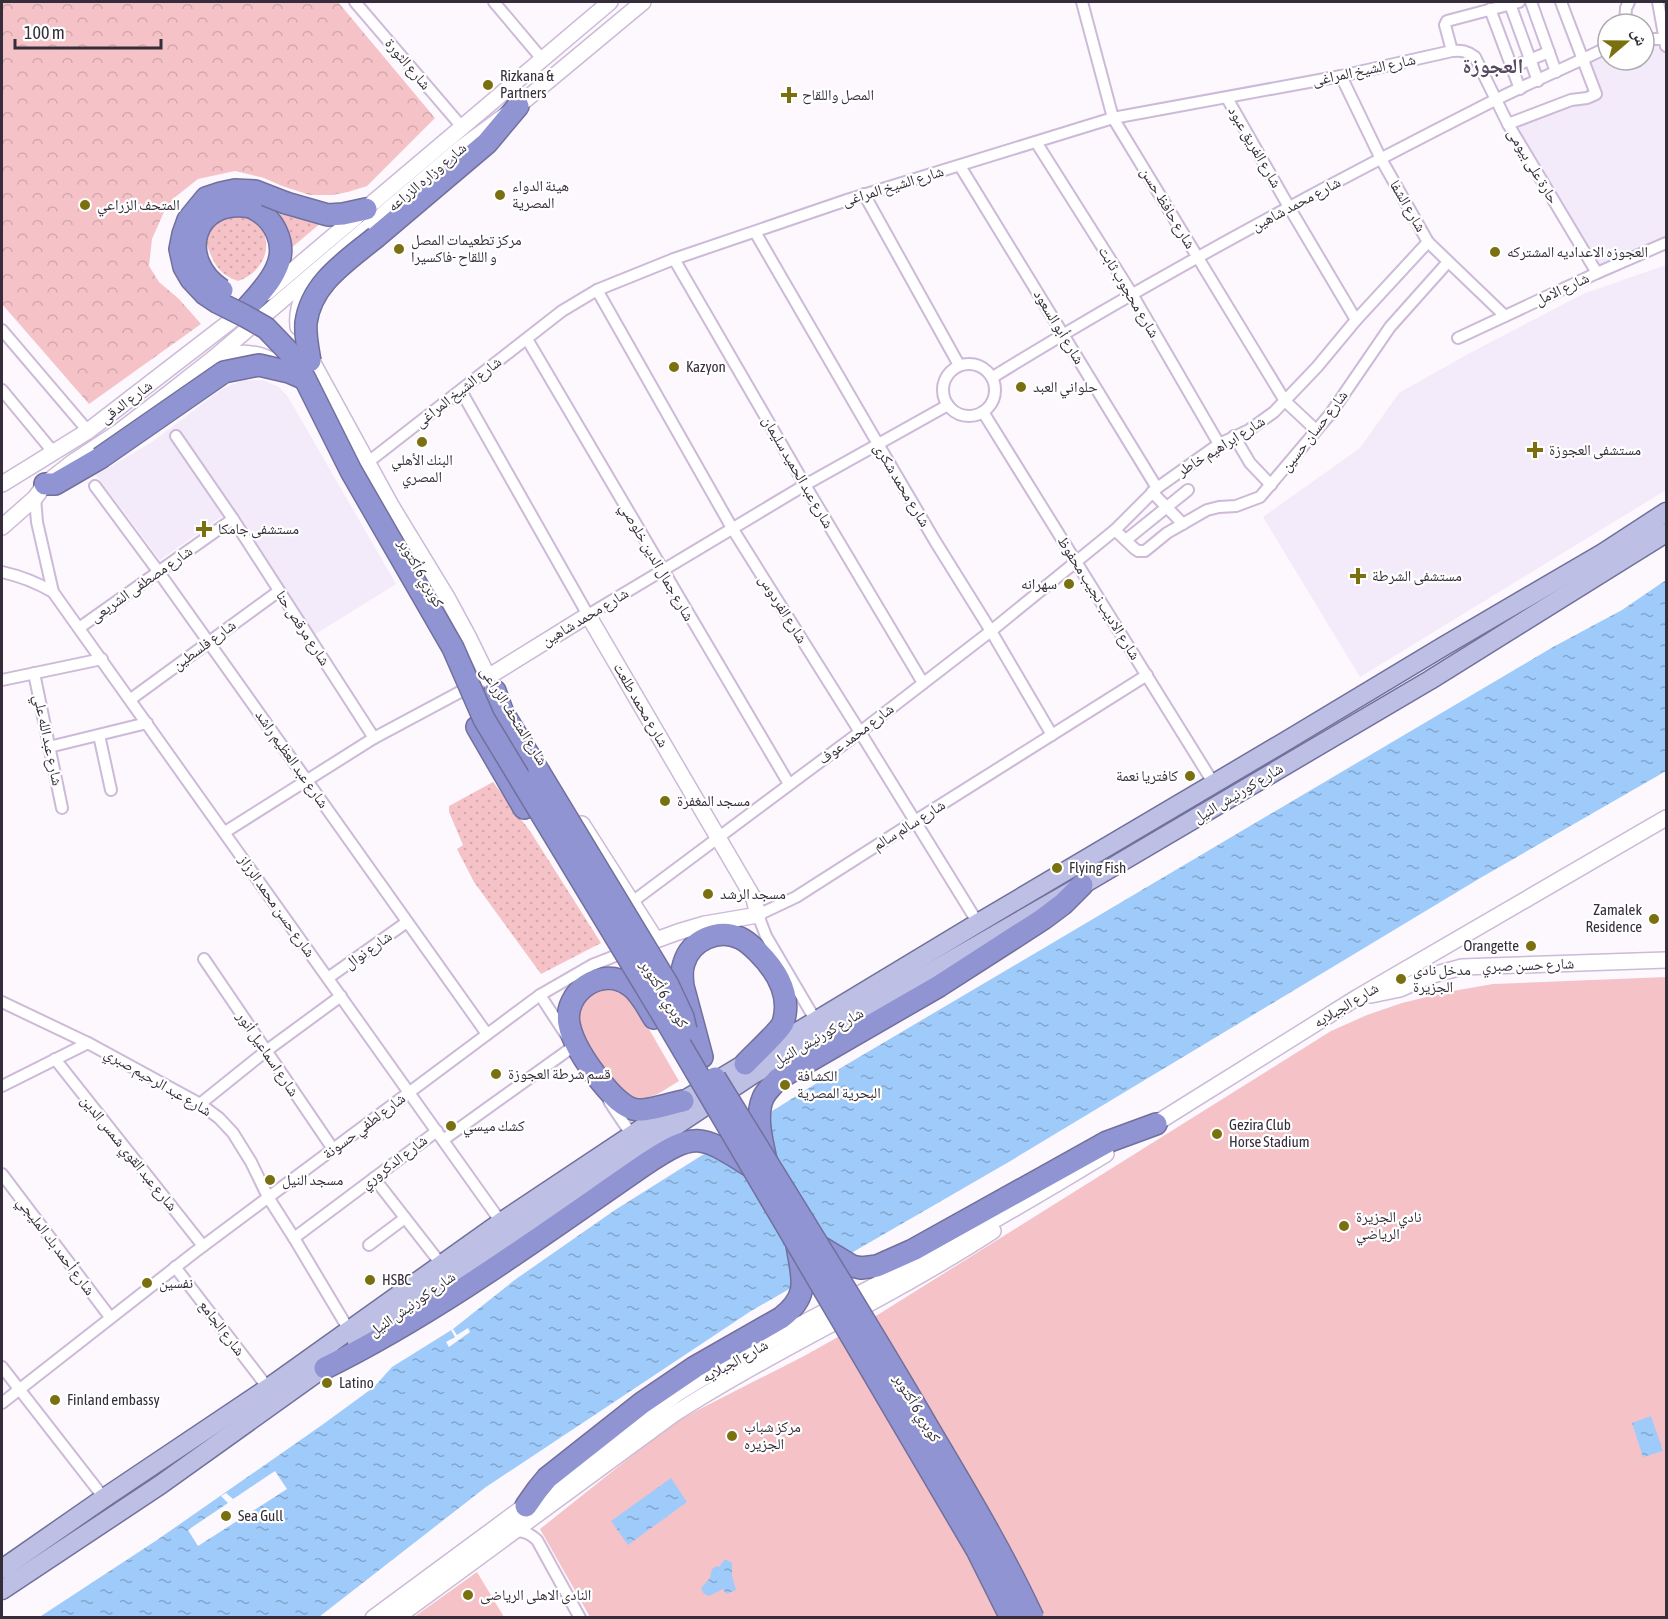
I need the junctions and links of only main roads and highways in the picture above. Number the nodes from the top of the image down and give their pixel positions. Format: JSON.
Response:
{"nodes":[{"id":1,"x":518,"y":106,"type":"road end"},
{"id":2,"x":366,"y":209,"type":"road end"},
{"id":3,"x":244,"y":311,"type":"road end"},
{"id":4,"x":306,"y":378,"type":"junction"},
{"id":5,"x":40,"y":491,"type":"road end"},
{"id":6,"x":1666,"y":512,"type":"edge"},
{"id":7,"x":1666,"y":533,"type":"edge"},
{"id":8,"x":1444,"y":646,"type":"junction"},
{"id":9,"x":1426,"y":657,"type":"junction"},
{"id":10,"x":1463,"y":660,"type":"junction"},
{"id":11,"x":1430,"y":680,"type":"junction"},
{"id":12,"x":491,"y":684,"type":"road end"},
{"id":13,"x":465,"y":689,"type":"road end"},
{"id":14,"x":1082,"y":885,"type":"junction"},
{"id":15,"x":664,"y":1017,"type":"junction"},
{"id":16,"x":686,"y":1030,"type":"junction"},
{"id":17,"x":697,"y":1061,"type":"junction"},
{"id":18,"x":745,"y":1064,"type":"junction"},
{"id":19,"x":683,"y":1101,"type":"junction"},
{"id":20,"x":1156,"y":1124,"type":"road end"},
{"id":21,"x":758,"y":1163,"type":"junction"},
{"id":22,"x":796,"y":1245,"type":"junction"},
{"id":23,"x":819,"y":1246,"type":"junction"},
{"id":24,"x":325,"y":1368,"type":"junction"},
{"id":25,"x":526,"y":1506,"type":"road end"},
{"id":26,"x":2,"y":1569,"type":"edge"},
{"id":27,"x":2,"y":1590,"type":"edge"},
{"id":28,"x":1011,"y":1617,"type":"edge"},
{"id":29,"x":1033,"y":1617,"type":"edge"}],
"edges":[{"from":1,"to":4,"type":"highway","bridge":true},
{"from":2,"to":4,"type":"highway","bridge":true},
{"from":3,"to":4,"type":"highway","bridge":true},
{"from":4,"to":5,"type":"highway","bridge":true},
{"from":4,"to":15,"type":"highway","name":"كوبري 6 أكتوبر","bridge":true},
{"from":4,"to":16,"type":"highway","name":"كوبري 6 أكتوبر","bridge":true},
{"from":6,"to":8,"type":"main road","name":"شارع كورنيش النيل"},
{"from":7,"to":10,"type":"main road","name":"شارع كورنيش النيل"},
{"from":8,"to":9,"type":"main road","name":"شارع كورنيش النيل"},
{"from":8,"to":10,"type":"main road"},
{"from":9,"to":11,"type":"main road"},
{"from":9,"to":18,"type":"main road","name":"شارع كورنيش النيل"},
{"from":10,"to":11,"type":"main road","name":"شارع كورنيش النيل"},
{"from":11,"to":14,"type":"main road","name":"شارع كورنيش النيل"},
{"from":12,"to":16,"type":"highway","bridge":true},
{"from":13,"to":15,"type":"highway"},
{"from":14,"to":21,"type":"highway"},
{"from":14,"to":24,"type":"main road","name":"شارع كورنيش النيل"},
{"from":15,"to":17,"type":"highway","name":"كوبري 6 أكتوبر","bridge":true},
{"from":16,"to":17,"type":"highway","name":"كوبري 6 أكتوبر"},
{"from":17,"to":18,"type":"highway"},
{"from":17,"to":19,"type":"highway","bridge":true},
{"from":17,"to":21,"type":"highway","name":"كوبري 6 أكتوبر","bridge":true},
{"from":18,"to":19,"type":"main road","name":"شارع كورنيش النيل"},
{"from":19,"to":26,"type":"main road","name":"شارع كورنيش النيل"},
{"from":20,"to":23,"type":"highway"},
{"from":21,"to":22,"type":"highway","name":"كوبري 6 أكتوبر","bridge":true},
{"from":21,"to":23,"type":"highway","name":"كوبري 6 أكتوبر","bridge":true},
{"from":21,"to":24,"type":"highway"},
{"from":22,"to":25,"type":"highway"},
{"from":22,"to":28,"type":"highway","name":"كوبري 6 أكتوبر","bridge":true},
{"from":23,"to":29,"type":"highway","name":"كوبري 6 أكتوبر","bridge":true},
{"from":24,"to":27,"type":"main road","name":"شارع كورنيش النيل"}]}
